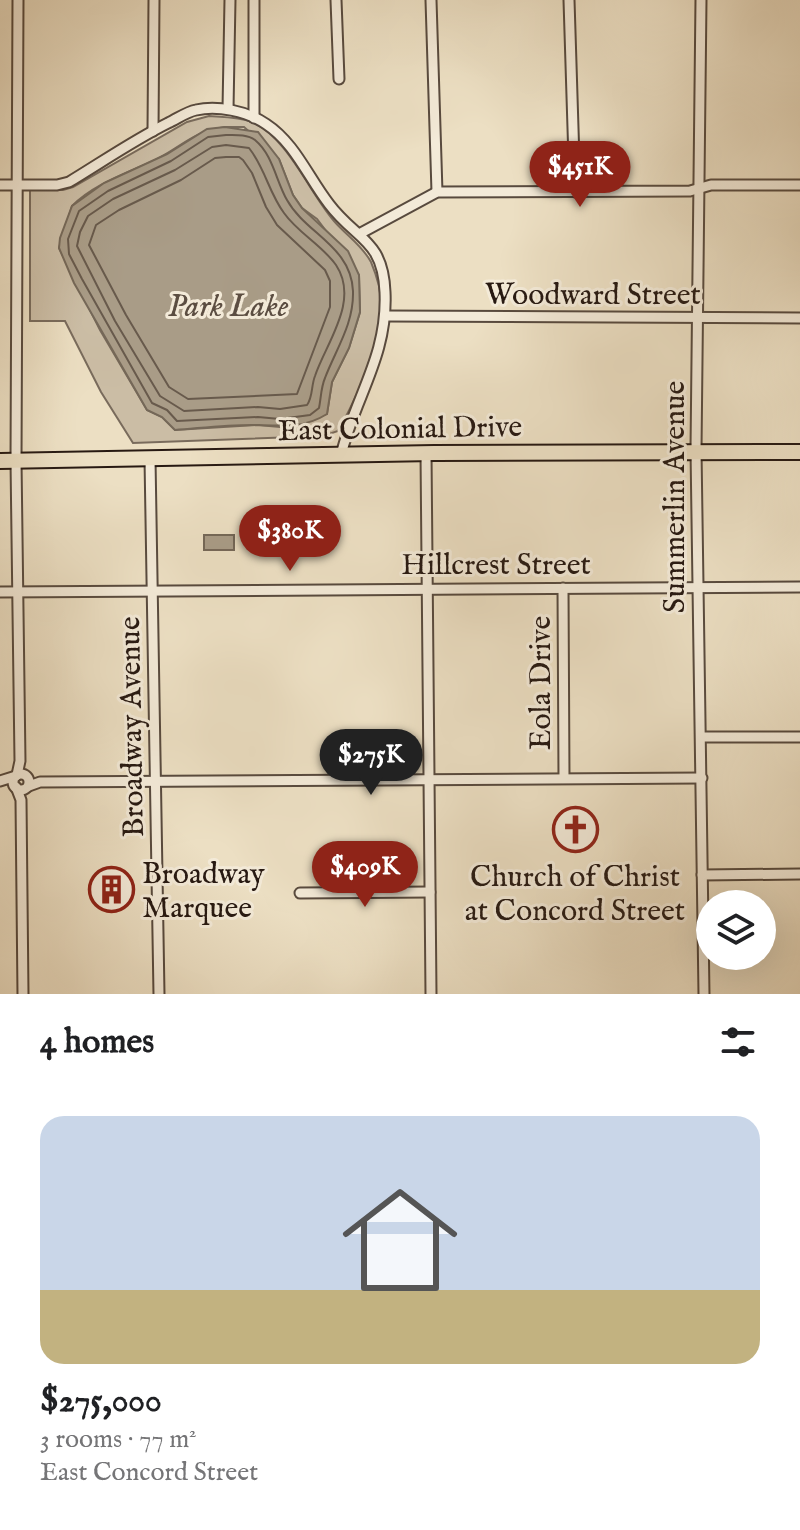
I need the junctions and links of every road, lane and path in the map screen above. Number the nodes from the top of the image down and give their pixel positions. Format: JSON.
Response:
{"nodes":[{"id":1,"x":18,"y":0,"type":"edge"},
{"id":2,"x":154,"y":0,"type":"edge"},
{"id":3,"x":230,"y":0,"type":"edge"},
{"id":4,"x":254,"y":0,"type":"edge"},
{"id":5,"x":336,"y":0,"type":"edge"},
{"id":6,"x":431,"y":0,"type":"edge"},
{"id":7,"x":569,"y":0,"type":"edge"},
{"id":8,"x":701,"y":0,"type":"edge"},
{"id":9,"x":339,"y":79,"type":"dead end"},
{"id":10,"x":228,"y":109,"type":"junction"},
{"id":11,"x":254,"y":118,"type":"junction"},
{"id":12,"x":153,"y":131,"type":"junction"},
{"id":13,"x":0,"y":185,"type":"edge"},
{"id":14,"x":17,"y":185,"type":"junction"},
{"id":15,"x":800,"y":185,"type":"edge"},
{"id":16,"x":701,"y":188,"type":"junction"},
{"id":17,"x":437,"y":192,"type":"junction"},
{"id":18,"x":575,"y":192,"type":"junction"},
{"id":19,"x":361,"y":233,"type":"junction"},
{"id":20,"x":385,"y":316,"type":"junction"},
{"id":21,"x":800,"y":318,"type":"edge"},
{"id":22,"x":698,"y":319,"type":"junction"},
{"id":23,"x":696,"y":450,"type":"junction"},
{"id":24,"x":800,"y":452,"type":"edge"},
{"id":25,"x":426,"y":453,"type":"junction"},
{"id":26,"x":341,"y":455,"type":"junction"},
{"id":27,"x":150,"y":459,"type":"junction"},
{"id":28,"x":0,"y":461,"type":"edge"},
{"id":29,"x":16,"y":461,"type":"junction"},
{"id":30,"x":699,"y":586,"type":"junction"},
{"id":31,"x":800,"y":587,"type":"edge"},
{"id":32,"x":563,"y":588,"type":"junction"},
{"id":33,"x":426,"y":589,"type":"junction"},
{"id":34,"x":153,"y":590,"type":"junction"},
{"id":35,"x":0,"y":592,"type":"edge"},
{"id":36,"x":18,"y":592,"type":"junction"},
{"id":37,"x":702,"y":737,"type":"junction"},
{"id":38,"x":800,"y":737,"type":"edge"},
{"id":39,"x":564,"y":778,"type":"junction"},
{"id":40,"x":702,"y":778,"type":"junction"},
{"id":41,"x":429,"y":780,"type":"junction"},
{"id":42,"x":21,"y":781,"type":"junction"},
{"id":43,"x":0,"y":782,"type":"edge"},
{"id":44,"x":156,"y":782,"type":"junction"},
{"id":45,"x":800,"y":874,"type":"edge"},
{"id":46,"x":702,"y":875,"type":"junction"},
{"id":47,"x":430,"y":892,"type":"junction"},
{"id":48,"x":300,"y":893,"type":"dead end"},
{"id":49,"x":23,"y":994,"type":"edge"},
{"id":50,"x":159,"y":994,"type":"edge"},
{"id":51,"x":431,"y":994,"type":"edge"},
{"id":52,"x":704,"y":994,"type":"edge"}],
"edges":[{"from":1,"to":14,"type":"street"},
{"from":2,"to":12,"type":"street"},
{"from":3,"to":10,"type":"street"},
{"from":4,"to":11,"type":"street"},
{"from":5,"to":9,"type":"street"},
{"from":6,"to":17,"type":"street"},
{"from":7,"to":18,"type":"street"},
{"from":8,"to":16,"type":"street","name":"Summerlin Avenue"},
{"from":10,"to":11,"type":"street"},
{"from":10,"to":12,"type":"street"},
{"from":11,"to":19,"type":"street"},
{"from":12,"to":14,"type":"street"},
{"from":13,"to":14,"type":"street"},
{"from":14,"to":29,"type":"street"},
{"from":15,"to":16,"type":"street"},
{"from":16,"to":18,"type":"street"},
{"from":16,"to":22,"type":"street","name":"Summerlin Avenue"},
{"from":17,"to":18,"type":"street"},
{"from":17,"to":19,"type":"street"},
{"from":19,"to":20,"type":"street"},
{"from":20,"to":22,"type":"street","name":"Woodward Street"},
{"from":20,"to":26,"type":"street"},
{"from":21,"to":22,"type":"street","name":"Woodward Street"},
{"from":22,"to":23,"type":"street","name":"Summerlin Avenue"},
{"from":23,"to":24,"type":"highway","name":"East Colonial Drive"},
{"from":23,"to":25,"type":"highway","name":"East Colonial Drive"},
{"from":23,"to":30,"type":"street","name":"Summerlin Avenue"},
{"from":25,"to":26,"type":"highway","name":"East Colonial Drive"},
{"from":25,"to":33,"type":"street"},
{"from":26,"to":27,"type":"highway","name":"East Colonial Drive"},
{"from":27,"to":29,"type":"highway","name":"East Colonial Drive"},
{"from":27,"to":34,"type":"street","name":"Broadway Avenue"},
{"from":28,"to":29,"type":"highway","name":"East Colonial Drive"},
{"from":29,"to":36,"type":"street"},
{"from":30,"to":31,"type":"street","name":"Hillcrest Street"},
{"from":30,"to":32,"type":"street","name":"Hillcrest Street"},
{"from":30,"to":37,"type":"street","name":"Summerlin Avenue"},
{"from":32,"to":33,"type":"street","name":"Hillcrest Street"},
{"from":32,"to":39,"type":"street","name":"Eola Drive"},
{"from":33,"to":34,"type":"street","name":"Hillcrest Street"},
{"from":33,"to":41,"type":"street"},
{"from":34,"to":36,"type":"street","name":"Hillcrest Street"},
{"from":34,"to":44,"type":"street","name":"Broadway Avenue"},
{"from":35,"to":36,"type":"street","name":"Hillcrest Street"},
{"from":36,"to":42,"type":"street"},
{"from":37,"to":38,"type":"street"},
{"from":37,"to":40,"type":"street","name":"Summerlin Avenue"},
{"from":39,"to":40,"type":"street"},
{"from":39,"to":41,"type":"street"},
{"from":40,"to":46,"type":"street","name":"Summerlin Avenue"},
{"from":41,"to":44,"type":"street"},
{"from":41,"to":47,"type":"street"},
{"from":42,"to":43,"type":"street"},
{"from":42,"to":44,"type":"street"},
{"from":42,"to":49,"type":"street"},
{"from":44,"to":50,"type":"street","name":"Broadway Avenue"},
{"from":45,"to":46,"type":"street"},
{"from":46,"to":52,"type":"street","name":"Summerlin Avenue"},
{"from":47,"to":48,"type":"street"},
{"from":47,"to":51,"type":"street"}]}
